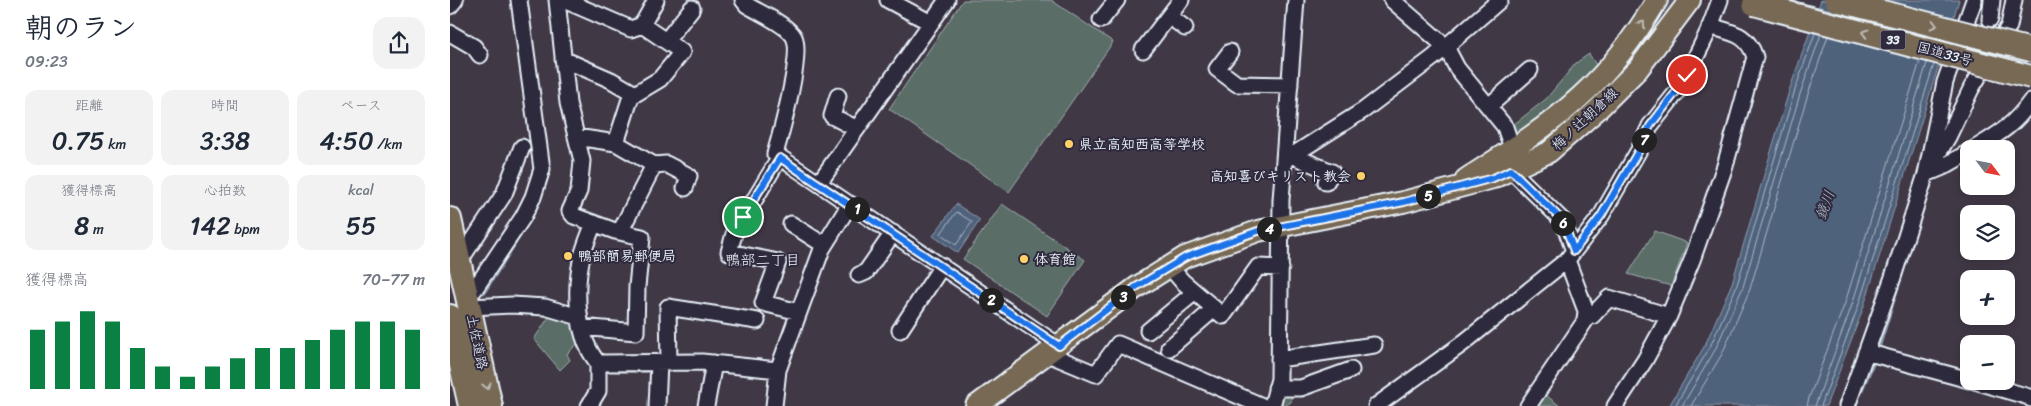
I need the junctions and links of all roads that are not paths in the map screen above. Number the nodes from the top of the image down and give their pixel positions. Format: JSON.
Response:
{"nodes":[{"id":1,"x":455,"y":0,"type":"edge"},
{"id":2,"x":519,"y":0,"type":"edge"},
{"id":3,"x":557,"y":0,"type":"edge"},
{"id":4,"x":564,"y":0,"type":"edge"},
{"id":5,"x":656,"y":0,"type":"edge"},
{"id":6,"x":742,"y":0,"type":"edge"},
{"id":7,"x":888,"y":0,"type":"edge"},
{"id":8,"x":947,"y":0,"type":"edge"},
{"id":9,"x":1117,"y":0,"type":"edge"},
{"id":10,"x":1181,"y":0,"type":"edge"},
{"id":11,"x":1296,"y":0,"type":"edge"},
{"id":12,"x":1392,"y":0,"type":"edge"},
{"id":13,"x":1500,"y":0,"type":"edge"},
{"id":14,"x":1690,"y":0,"type":"edge"},
{"id":15,"x":1720,"y":0,"type":"edge"},
{"id":16,"x":1836,"y":0,"type":"edge"},
{"id":17,"x":1974,"y":0,"type":"edge"},
{"id":18,"x":1992,"y":0,"type":"edge"},
{"id":19,"x":2014,"y":0,"type":"edge"},
{"id":20,"x":1748,"y":2,"type":"edge"},
{"id":21,"x":450,"y":6,"type":"edge"},
{"id":22,"x":1662,"y":7,"type":"edge"},
{"id":23,"x":692,"y":8,"type":"dead end"},
{"id":24,"x":1169,"y":16,"type":"junction"},
{"id":25,"x":1990,"y":19,"type":"dead end"},
{"id":26,"x":1101,"y":20,"type":"dead end"},
{"id":27,"x":931,"y":23,"type":"junction"},
{"id":28,"x":642,"y":25,"type":"junction"},
{"id":29,"x":1710,"y":26,"type":"junction"},
{"id":30,"x":1185,"y":28,"type":"dead end"},
{"id":31,"x":450,"y":33,"type":"edge"},
{"id":32,"x":666,"y":41,"type":"junction"},
{"id":33,"x":1446,"y":47,"type":"junction"},
{"id":34,"x":1143,"y":50,"type":"dead end"},
{"id":35,"x":2031,"y":50,"type":"edge"},
{"id":36,"x":1230,"y":52,"type":"dead end"},
{"id":37,"x":480,"y":55,"type":"dead end"},
{"id":38,"x":563,"y":59,"type":"junction"},
{"id":39,"x":1530,"y":70,"type":"dead end"},
{"id":40,"x":2031,"y":77,"type":"edge"},
{"id":41,"x":1290,"y":85,"type":"junction"},
{"id":42,"x":632,"y":93,"type":"junction"},
{"id":43,"x":838,"y":96,"type":"dead end"},
{"id":44,"x":2031,"y":100,"type":"edge"},
{"id":45,"x":1489,"y":106,"type":"junction"},
{"id":46,"x":857,"y":129,"type":"junction"},
{"id":47,"x":576,"y":137,"type":"junction"},
{"id":48,"x":1989,"y":140,"type":"edge"},
{"id":49,"x":616,"y":143,"type":"junction"},
{"id":50,"x":522,"y":148,"type":"dead end"},
{"id":51,"x":1512,"y":148,"type":"junction"},
{"id":52,"x":1960,"y":157,"type":"edge"},
{"id":53,"x":780,"y":158,"type":"junction"},
{"id":54,"x":1289,"y":158,"type":"junction"},
{"id":55,"x":654,"y":165,"type":"junction"},
{"id":56,"x":1511,"y":170,"type":"junction"},
{"id":57,"x":1489,"y":172,"type":"junction"},
{"id":58,"x":1926,"y":174,"type":"junction"},
{"id":59,"x":1326,"y":182,"type":"dead end"},
{"id":60,"x":819,"y":183,"type":"junction"},
{"id":61,"x":685,"y":188,"type":"dead end"},
{"id":62,"x":850,"y":204,"type":"junction"},
{"id":63,"x":450,"y":219,"type":"edge"},
{"id":64,"x":594,"y":223,"type":"junction"},
{"id":65,"x":791,"y":224,"type":"dead end"},
{"id":66,"x":1280,"y":227,"type":"junction"},
{"id":67,"x":620,"y":232,"type":"junction"},
{"id":68,"x":893,"y":233,"type":"junction"},
{"id":69,"x":824,"y":245,"type":"junction"},
{"id":70,"x":1570,"y":256,"type":"junction"},
{"id":71,"x":459,"y":262,"type":"junction"},
{"id":72,"x":942,"y":266,"type":"junction"},
{"id":73,"x":1170,"y":266,"type":"junction"},
{"id":74,"x":1281,"y":268,"type":"junction"},
{"id":75,"x":859,"y":275,"type":"dead end"},
{"id":76,"x":1195,"y":292,"type":"junction"},
{"id":77,"x":465,"y":304,"type":"edge"},
{"id":78,"x":1214,"y":309,"type":"junction"},
{"id":79,"x":799,"y":312,"type":"junction"},
{"id":80,"x":1586,"y":315,"type":"junction"},
{"id":81,"x":1669,"y":316,"type":"junction"},
{"id":82,"x":757,"y":321,"type":"dead end"},
{"id":83,"x":580,"y":322,"type":"junction"},
{"id":84,"x":900,"y":330,"type":"dead end"},
{"id":85,"x":1148,"y":332,"type":"dead end"},
{"id":86,"x":1374,"y":345,"type":"dead end"},
{"id":87,"x":1169,"y":348,"type":"dead end"},
{"id":88,"x":1053,"y":350,"type":"junction"},
{"id":89,"x":1866,"y":352,"type":"junction"},
{"id":90,"x":1279,"y":359,"type":"junction"},
{"id":91,"x":664,"y":363,"type":"junction"},
{"id":92,"x":714,"y":364,"type":"junction"},
{"id":93,"x":600,"y":365,"type":"junction"},
{"id":94,"x":778,"y":370,"type":"junction"},
{"id":95,"x":1351,"y":370,"type":"dead end"},
{"id":96,"x":1960,"y":378,"type":"edge"},
{"id":97,"x":1276,"y":388,"type":"junction"},
{"id":98,"x":2005,"y":390,"type":"edge"},
{"id":99,"x":2031,"y":399,"type":"edge"},
{"id":100,"x":470,"y":406,"type":"edge"},
{"id":101,"x":491,"y":406,"type":"edge"},
{"id":102,"x":589,"y":406,"type":"edge"},
{"id":103,"x":657,"y":406,"type":"edge"},
{"id":104,"x":706,"y":406,"type":"edge"},
{"id":105,"x":774,"y":406,"type":"edge"},
{"id":106,"x":976,"y":406,"type":"edge"},
{"id":107,"x":1262,"y":406,"type":"edge"},
{"id":108,"x":1272,"y":406,"type":"edge"},
{"id":109,"x":1376,"y":406,"type":"edge"},
{"id":110,"x":1528,"y":406,"type":"edge"},
{"id":111,"x":1615,"y":406,"type":"edge"},
{"id":112,"x":1847,"y":406,"type":"edge"}],
"edges":[{"from":1,"to":21,"type":"street"},
{"from":2,"to":77,"type":"street"},
{"from":3,"to":38,"type":"street"},
{"from":4,"to":28,"type":"street"},
{"from":5,"to":28,"type":"street"},
{"from":6,"to":53,"type":"street"},
{"from":7,"to":27,"type":"street"},
{"from":8,"to":27,"type":"street"},
{"from":9,"to":26,"type":"street"},
{"from":10,"to":24,"type":"street"},
{"from":11,"to":41,"type":"street"},
{"from":12,"to":33,"type":"street"},
{"from":13,"to":33,"type":"street"},
{"from":14,"to":56,"type":"main road","name":"梅ノ辻朝倉線"},
{"from":15,"to":29,"type":"street"},
{"from":16,"to":35,"type":"highway","name":"国道33号","number":"33","one_way":true,"bridge":true},
{"from":17,"to":58,"type":"street"},
{"from":18,"to":25,"type":"street"},
{"from":19,"to":58,"type":"street"},
{"from":40,"to":20,"type":"highway","name":"国道33号","number":"33","one_way":true,"bridge":true},
{"from":51,"to":22,"type":"main road","name":"梅ノ辻朝倉線","one_way":true},
{"from":22,"to":57,"type":"main road"},
{"from":23,"to":32,"type":"street"},
{"from":24,"to":30,"type":"street"},
{"from":24,"to":34,"type":"street"},
{"from":27,"to":46,"type":"street"},
{"from":28,"to":32,"type":"street"},
{"from":29,"to":70,"type":"street"},
{"from":29,"to":81,"type":"street"},
{"from":31,"to":37,"type":"street"},
{"from":32,"to":42,"type":"street"},
{"from":33,"to":45,"type":"street"},
{"from":33,"to":54,"type":"street"},
{"from":36,"to":41,"type":"street"},
{"from":38,"to":42,"type":"street"},
{"from":38,"to":47,"type":"street"},
{"from":39,"to":45,"type":"street"},
{"from":41,"to":54,"type":"street"},
{"from":42,"to":49,"type":"street"},
{"from":43,"to":46,"type":"street"},
{"from":44,"to":48,"type":"street"},
{"from":45,"to":51,"type":"street"},
{"from":46,"to":60,"type":"street"},
{"from":47,"to":49,"type":"street"},
{"from":47,"to":64,"type":"street"},
{"from":49,"to":55,"type":"street"},
{"from":50,"to":71,"type":"street"},
{"from":51,"to":57,"type":"main road","name":"梅ノ辻朝倉線"},
{"from":52,"to":58,"type":"street"},
{"from":53,"to":60,"type":"street"},
{"from":53,"to":79,"type":"street"},
{"from":54,"to":59,"type":"street"},
{"from":54,"to":66,"type":"street"},
{"from":55,"to":61,"type":"street"},
{"from":55,"to":67,"type":"street"},
{"from":56,"to":57,"type":"main road","name":"梅ノ辻朝倉線"},
{"from":56,"to":70,"type":"street"},
{"from":57,"to":66,"type":"main road","name":"梅ノ辻朝倉線"},
{"from":58,"to":89,"type":"street"},
{"from":60,"to":62,"type":"street"},
{"from":62,"to":68,"type":"street"},
{"from":62,"to":69,"type":"street"},
{"from":63,"to":71,"type":"highway","name":"土佐道路"},
{"from":64,"to":67,"type":"street"},
{"from":64,"to":83,"type":"street"},
{"from":65,"to":69,"type":"street"},
{"from":66,"to":73,"type":"main road","name":"梅ノ辻朝倉線"},
{"from":66,"to":74,"type":"street"},
{"from":67,"to":83,"type":"street"},
{"from":68,"to":72,"type":"street"},
{"from":68,"to":75,"type":"street"},
{"from":69,"to":79,"type":"street"},
{"from":70,"to":80,"type":"street"},
{"from":70,"to":109,"type":"street"},
{"from":71,"to":77,"type":"highway","name":"土佐道路"},
{"from":72,"to":84,"type":"street"},
{"from":72,"to":88,"type":"street"},
{"from":73,"to":76,"type":"street"},
{"from":73,"to":88,"type":"main road","name":"梅ノ辻朝倉線"},
{"from":74,"to":78,"type":"street"},
{"from":74,"to":90,"type":"street"},
{"from":76,"to":78,"type":"street"},
{"from":76,"to":85,"type":"street"},
{"from":77,"to":83,"type":"street"},
{"from":77,"to":100,"type":"highway","name":"土佐道路"},
{"from":77,"to":101,"type":"highway","name":"土佐道路","one_way":true},
{"from":78,"to":87,"type":"street"},
{"from":79,"to":94,"type":"street"},
{"from":80,"to":81,"type":"street"},
{"from":80,"to":110,"type":"street"},
{"from":81,"to":111,"type":"street"},
{"from":82,"to":91,"type":"street"},
{"from":83,"to":93,"type":"street"},
{"from":86,"to":90,"type":"street"},
{"from":88,"to":106,"type":"main road","name":"梅ノ辻朝倉線"},
{"from":88,"to":107,"type":"street"},
{"from":89,"to":96,"type":"street"},
{"from":89,"to":112,"type":"street"},
{"from":90,"to":97,"type":"street"},
{"from":91,"to":92,"type":"street"},
{"from":91,"to":93,"type":"street"},
{"from":91,"to":103,"type":"street"},
{"from":92,"to":94,"type":"street"},
{"from":92,"to":104,"type":"street"},
{"from":93,"to":102,"type":"street"},
{"from":94,"to":105,"type":"street"},
{"from":95,"to":97,"type":"street"},
{"from":97,"to":108,"type":"street"},
{"from":98,"to":99,"type":"street"}]}
